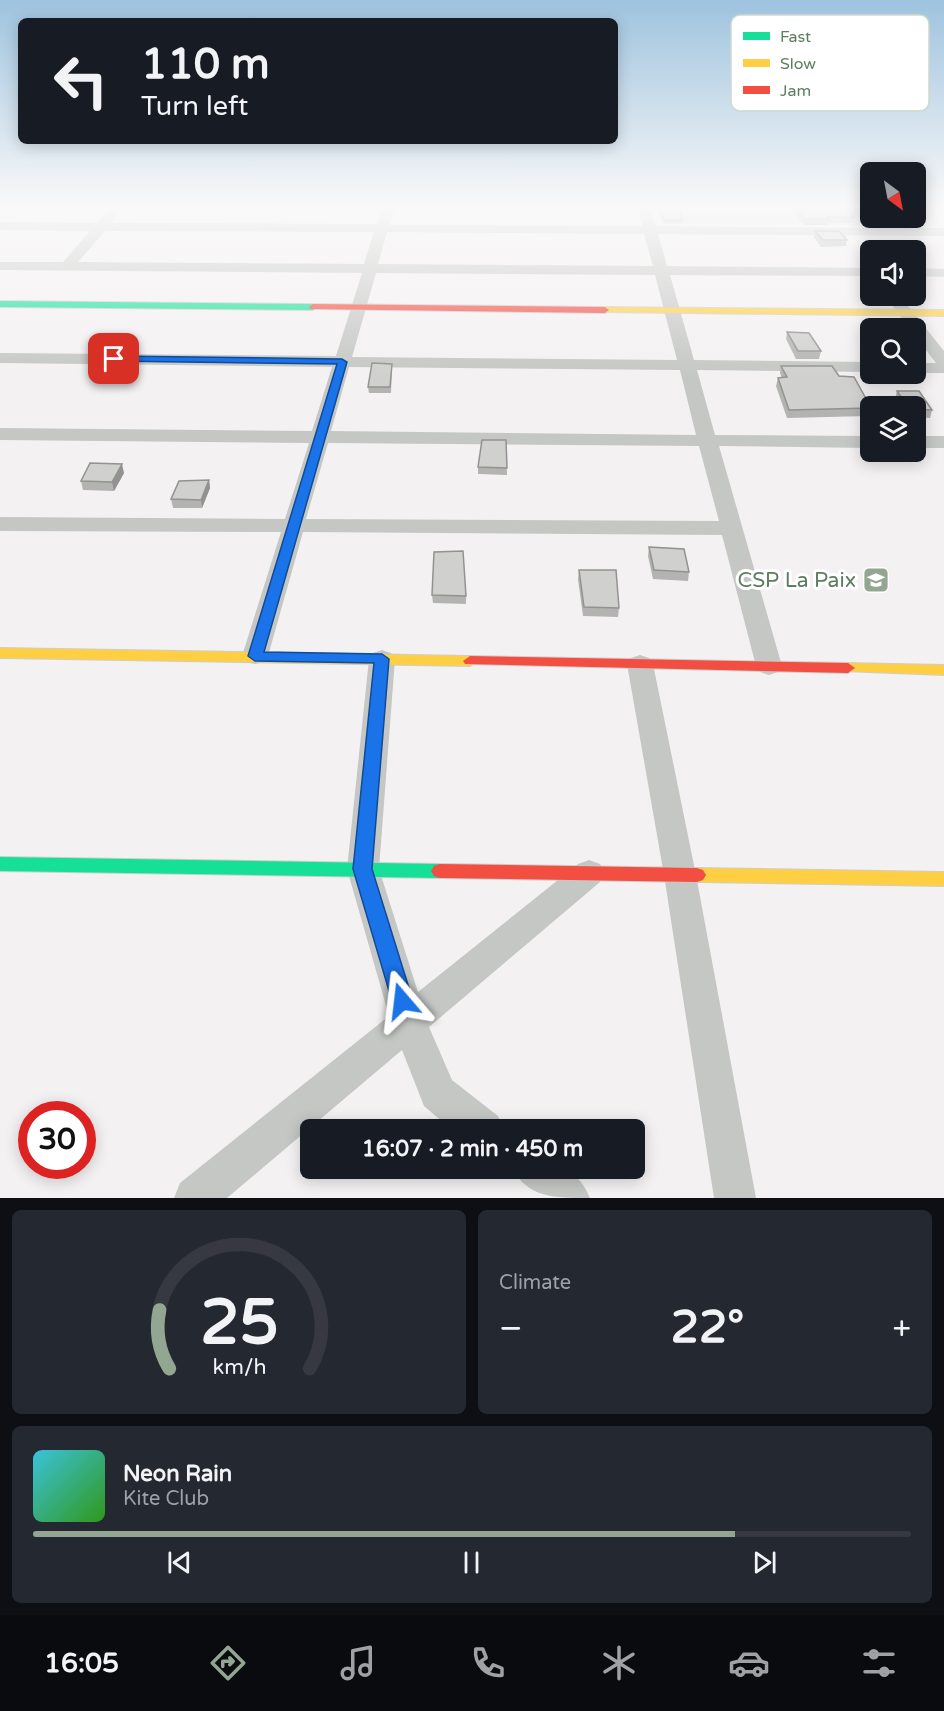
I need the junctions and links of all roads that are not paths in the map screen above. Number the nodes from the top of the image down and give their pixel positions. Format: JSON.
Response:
{"nodes":[{"id":1,"x":69,"y":264,"type":"edge"},
{"id":2,"x":371,"y":264,"type":"edge"},
{"id":3,"x":659,"y":264,"type":"edge"},
{"id":4,"x":0,"y":266,"type":"edge"},
{"id":5,"x":66,"y":267,"type":"junction"},
{"id":6,"x":370,"y":269,"type":"junction"},
{"id":7,"x":661,"y":271,"type":"junction"},
{"id":8,"x":860,"y":272,"type":"edge"},
{"id":9,"x":926,"y":273,"type":"edge"},
{"id":10,"x":944,"y":273,"type":"edge"},
{"id":11,"x":0,"y":304,"type":"edge"},
{"id":12,"x":900,"y":306,"type":"edge"},
{"id":13,"x":358,"y":308,"type":"junction"},
{"id":14,"x":672,"y":311,"type":"junction"},
{"id":15,"x":906,"y":313,"type":"junction"},
{"id":16,"x":944,"y":313,"type":"edge"},
{"id":17,"x":0,"y":358,"type":"edge"},
{"id":18,"x":342,"y":362,"type":"junction"},
{"id":19,"x":944,"y":363,"type":"edge"},
{"id":20,"x":687,"y":365,"type":"junction"},
{"id":21,"x":860,"y":367,"type":"edge"},
{"id":22,"x":926,"y":368,"type":"edge"},
{"id":23,"x":944,"y":368,"type":"edge"},
{"id":24,"x":0,"y":434,"type":"edge"},
{"id":25,"x":320,"y":437,"type":"junction"},
{"id":26,"x":708,"y":440,"type":"junction"},
{"id":27,"x":860,"y":442,"type":"edge"},
{"id":28,"x":926,"y":442,"type":"edge"},
{"id":29,"x":944,"y":442,"type":"edge"},
{"id":30,"x":0,"y":524,"type":"edge"},
{"id":31,"x":293,"y":526,"type":"junction"},
{"id":32,"x":732,"y":528,"type":"junction"},
{"id":33,"x":0,"y":653,"type":"edge"},
{"id":34,"x":255,"y":656,"type":"junction"},
{"id":35,"x":382,"y":659,"type":"junction"},
{"id":36,"x":640,"y":664,"type":"junction"},
{"id":37,"x":769,"y":666,"type":"junction"},
{"id":38,"x":944,"y":670,"type":"edge"},
{"id":39,"x":0,"y":864,"type":"edge"},
{"id":40,"x":363,"y":869,"type":"junction"},
{"id":41,"x":589,"y":873,"type":"junction"},
{"id":42,"x":680,"y":874,"type":"junction"},
{"id":43,"x":944,"y":879,"type":"edge"},
{"id":44,"x":409,"y":1023,"type":"junction"},
{"id":45,"x":470,"y":1119,"type":"edge"},
{"id":46,"x":546,"y":1179,"type":"edge"},
{"id":47,"x":195,"y":1198,"type":"edge"},
{"id":48,"x":569,"y":1198,"type":"edge"},
{"id":49,"x":735,"y":1198,"type":"edge"}],
"edges":[{"from":1,"to":5,"type":"street"},
{"from":2,"to":6,"type":"street"},
{"from":3,"to":7,"type":"street"},
{"from":4,"to":5,"type":"street"},
{"from":5,"to":6,"type":"street"},
{"from":6,"to":7,"type":"street"},
{"from":6,"to":13,"type":"street"},
{"from":7,"to":8,"type":"street"},
{"from":7,"to":14,"type":"street"},
{"from":9,"to":10,"type":"street"},
{"from":11,"to":13,"type":"street"},
{"from":12,"to":15,"type":"street"},
{"from":13,"to":14,"type":"street"},
{"from":13,"to":18,"type":"street"},
{"from":14,"to":15,"type":"street"},
{"from":14,"to":20,"type":"street"},
{"from":15,"to":16,"type":"street"},
{"from":15,"to":19,"type":"street"},
{"from":17,"to":18,"type":"street"},
{"from":18,"to":20,"type":"street"},
{"from":18,"to":25,"type":"street"},
{"from":20,"to":21,"type":"street"},
{"from":20,"to":26,"type":"street"},
{"from":22,"to":23,"type":"street"},
{"from":24,"to":25,"type":"street"},
{"from":25,"to":26,"type":"street"},
{"from":25,"to":31,"type":"street"},
{"from":26,"to":27,"type":"street"},
{"from":26,"to":32,"type":"street"},
{"from":28,"to":29,"type":"street"},
{"from":30,"to":31,"type":"street"},
{"from":31,"to":32,"type":"street"},
{"from":31,"to":34,"type":"street"},
{"from":32,"to":37,"type":"street"},
{"from":33,"to":34,"type":"street"},
{"from":34,"to":35,"type":"street"},
{"from":35,"to":36,"type":"street"},
{"from":35,"to":40,"type":"street"},
{"from":36,"to":37,"type":"street"},
{"from":36,"to":42,"type":"street"},
{"from":37,"to":38,"type":"street"},
{"from":39,"to":40,"type":"street"},
{"from":40,"to":41,"type":"street"},
{"from":40,"to":44,"type":"street"},
{"from":41,"to":42,"type":"street"},
{"from":41,"to":44,"type":"street"},
{"from":42,"to":43,"type":"street"},
{"from":42,"to":49,"type":"street"},
{"from":44,"to":45,"type":"street"},
{"from":44,"to":47,"type":"street"},
{"from":46,"to":48,"type":"street"}]}
